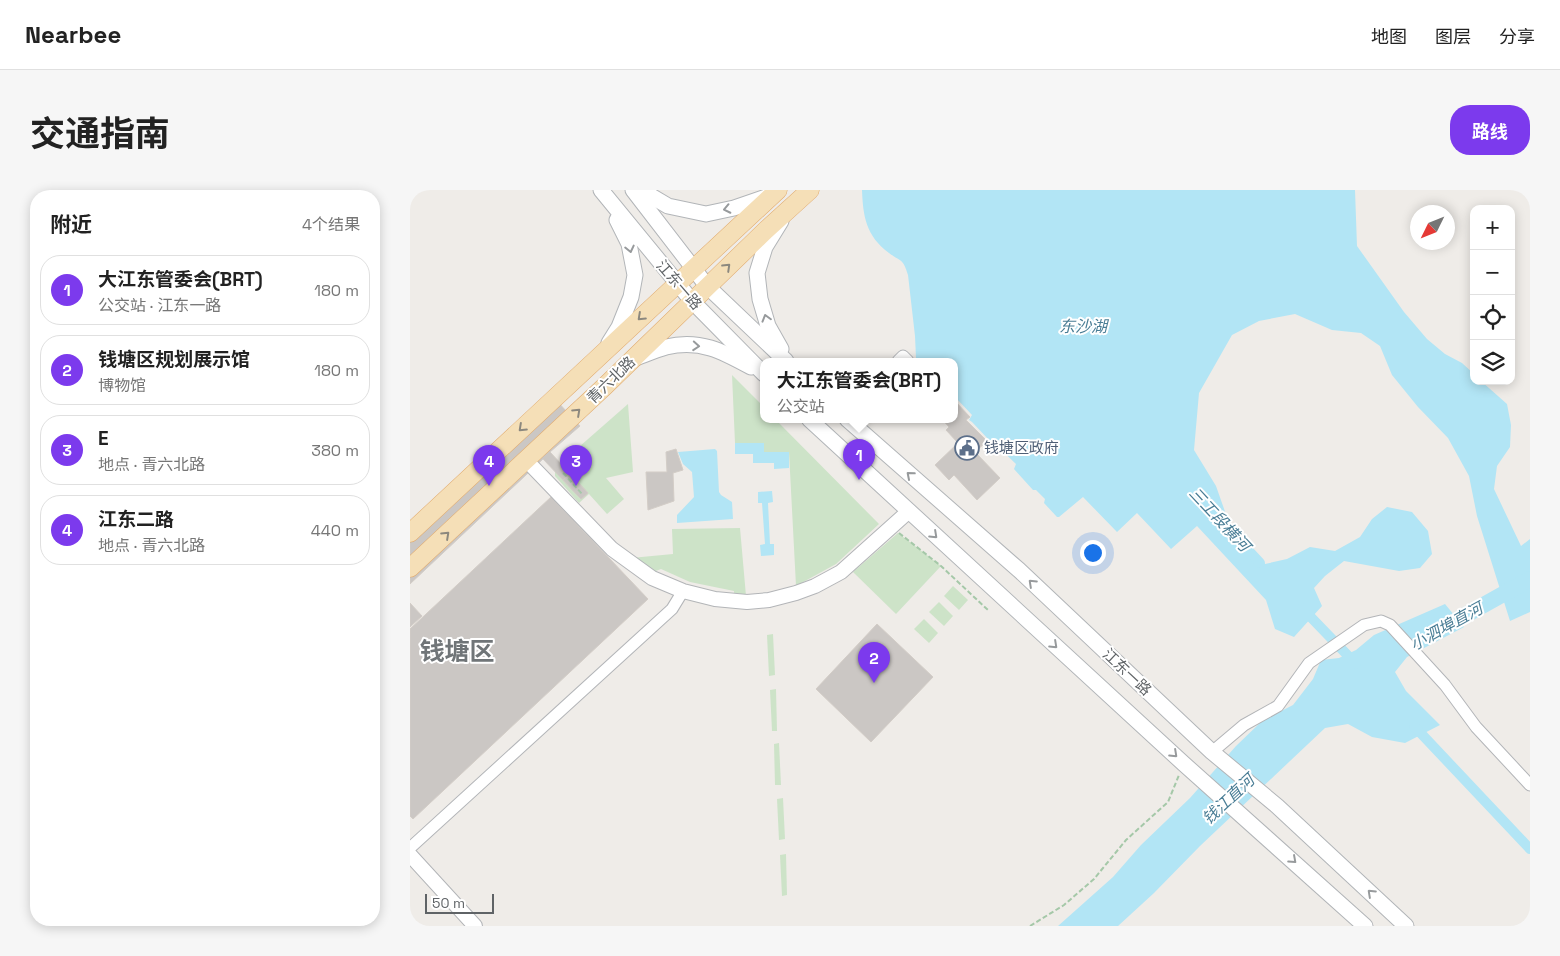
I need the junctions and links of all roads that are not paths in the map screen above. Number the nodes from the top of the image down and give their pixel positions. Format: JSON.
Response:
{"nodes":[{"id":1,"x":601,"y":190,"type":"edge"},
{"id":2,"x":633,"y":190,"type":"edge"},
{"id":3,"x":641,"y":190,"type":"edge"},
{"id":4,"x":810,"y":190,"type":"edge"},
{"id":5,"x":776,"y":192,"type":"edge"},
{"id":6,"x":788,"y":210,"type":"junction"},
{"id":7,"x":693,"y":268,"type":"junction"},
{"id":8,"x":677,"y":284,"type":"junction"},
{"id":9,"x":708,"y":286,"type":"junction"},
{"id":10,"x":692,"y":301,"type":"junction"},
{"id":11,"x":605,"y":350,"type":"junction"},
{"id":12,"x":784,"y":358,"type":"edge"},
{"id":13,"x":785,"y":358,"type":"edge"},
{"id":14,"x":632,"y":360,"type":"junction"},
{"id":15,"x":760,"y":370,"type":"edge"},
{"id":16,"x":760,"y":372,"type":"edge"},
{"id":17,"x":812,"y":423,"type":"edge"},
{"id":18,"x":852,"y":423,"type":"edge"},
{"id":19,"x":526,"y":460,"type":"junction"},
{"id":20,"x":908,"y":511,"type":"junction"},
{"id":21,"x":410,"y":533,"type":"edge"},
{"id":22,"x":410,"y":568,"type":"edge"},
{"id":23,"x":683,"y":591,"type":"junction"},
{"id":24,"x":1216,"y":756,"type":"junction"},
{"id":25,"x":1530,"y":785,"type":"edge"},
{"id":26,"x":410,"y":848,"type":"edge"},
{"id":27,"x":410,"y":854,"type":"edge"},
{"id":28,"x":476,"y":926,"type":"edge"},
{"id":29,"x":1365,"y":926,"type":"edge"},
{"id":30,"x":1406,"y":926,"type":"edge"}],
"edges":[{"from":1,"to":8,"type":"main road","name":"江东一路"},
{"from":1,"to":11,"type":"main road","one_way":true},
{"from":2,"to":7,"type":"main road","name":"江东一路"},
{"from":5,"to":3,"type":"main road","one_way":true},
{"from":4,"to":6,"type":"main road","name":"青六北路"},
{"from":5,"to":7,"type":"main road","name":"青六北路"},
{"from":9,"to":6,"type":"main road","name":"青六北路","one_way":true},
{"from":13,"to":6,"type":"main road","one_way":true},
{"from":7,"to":8,"type":"main road","name":"青六北路"},
{"from":7,"to":9,"type":"main road","name":"江东一路"},
{"from":8,"to":10,"type":"main road","name":"江东一路"},
{"from":8,"to":11,"type":"main road","name":"青六北路","one_way":true},
{"from":9,"to":10,"type":"main road","name":"青六北路"},
{"from":9,"to":12,"type":"main road","name":"江东一路"},
{"from":10,"to":14,"type":"main road","name":"青六北路"},
{"from":10,"to":15,"type":"main road","name":"江东一路"},
{"from":11,"to":21,"type":"main road","name":"青六北路","one_way":true},
{"from":14,"to":16,"type":"main road","one_way":true},
{"from":19,"to":14,"type":"main road","name":"青六北路","one_way":true},
{"from":17,"to":20,"type":"main road","name":"江东一路"},
{"from":24,"to":18,"type":"main road","name":"江东一路","one_way":true},
{"from":22,"to":19,"type":"main road","name":"青六北路","one_way":true},
{"from":19,"to":23,"type":"street"},
{"from":20,"to":23,"type":"street"},
{"from":20,"to":29,"type":"main road","name":"江东一路","one_way":true},
{"from":23,"to":26,"type":"street"},
{"from":24,"to":25,"type":"street"},
{"from":30,"to":24,"type":"main road","name":"江东一路","one_way":true},
{"from":27,"to":28,"type":"street"}]}
